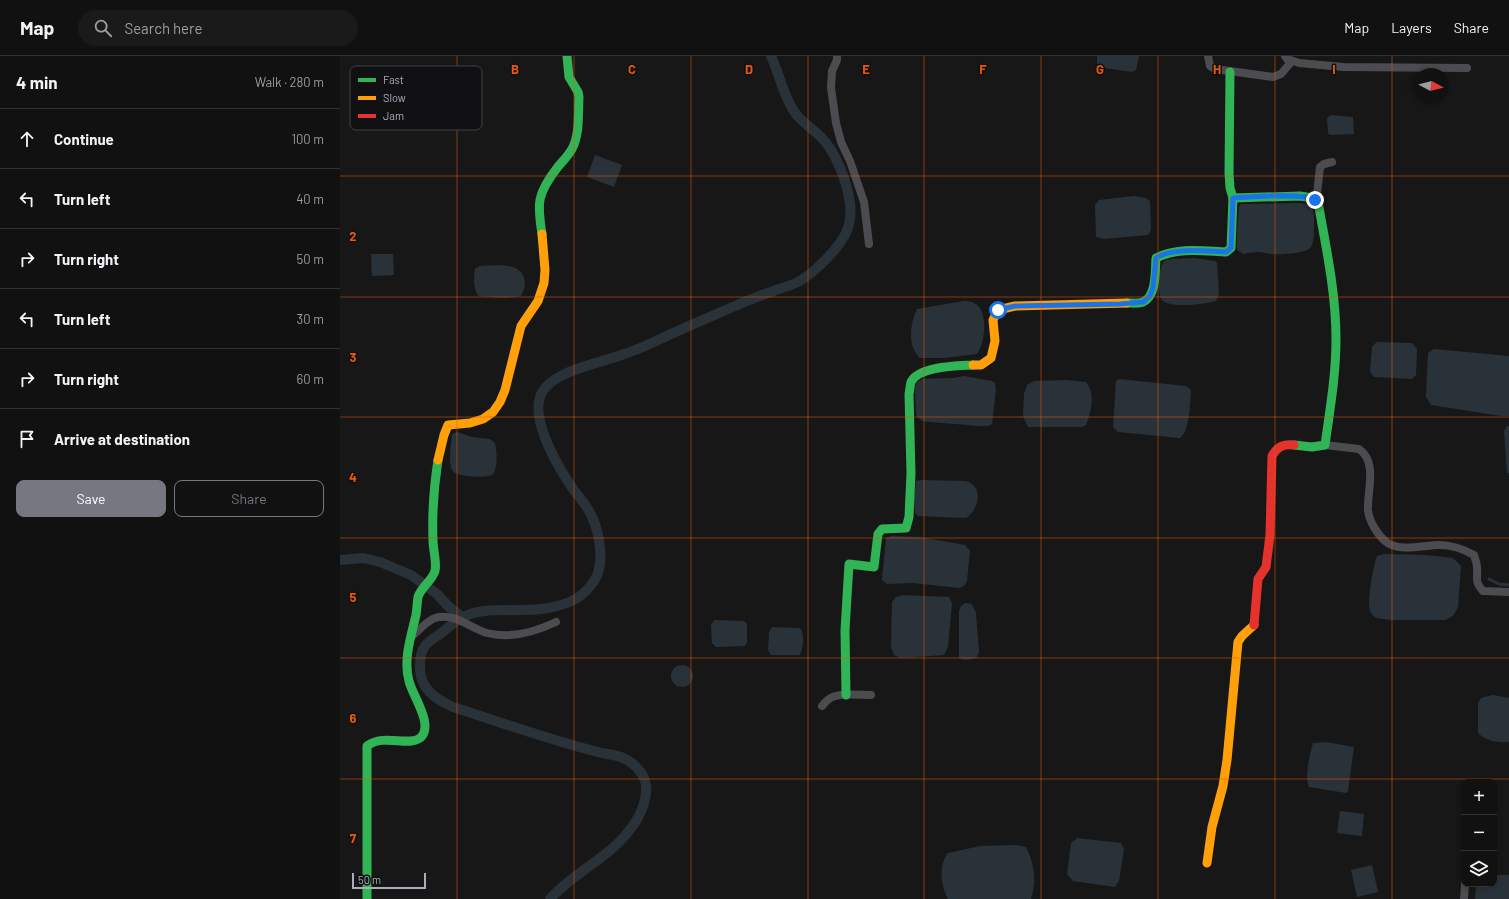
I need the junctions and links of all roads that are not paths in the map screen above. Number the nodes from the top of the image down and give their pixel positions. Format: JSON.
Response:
{"nodes":[{"id":1,"x":567,"y":56,"type":"edge"},
{"id":2,"x":837,"y":56,"type":"edge"},
{"id":3,"x":1208,"y":56,"type":"edge"},
{"id":4,"x":1289,"y":59,"type":"edge"},
{"id":5,"x":1467,"y":68,"type":"dead end"},
{"id":6,"x":1230,"y":72,"type":"junction"},
{"id":7,"x":1332,"y":162,"type":"dead end"},
{"id":8,"x":1233,"y":198,"type":"junction"},
{"id":9,"x":1315,"y":200,"type":"junction"},
{"id":10,"x":869,"y":244,"type":"dead end"},
{"id":11,"x":1325,"y":445,"type":"junction"},
{"id":12,"x":1509,"y":592,"type":"edge"},
{"id":13,"x":556,"y":622,"type":"dead end"},
{"id":14,"x":411,"y":637,"type":"junction"},
{"id":15,"x":846,"y":695,"type":"junction"},
{"id":16,"x":871,"y":695,"type":"dead end"},
{"id":17,"x":822,"y":706,"type":"dead end"},
{"id":18,"x":1207,"y":863,"type":"dead end"},
{"id":19,"x":1465,"y":887,"type":"edge"},
{"id":20,"x":367,"y":899,"type":"edge"},
{"id":21,"x":1464,"y":899,"type":"edge"}],
"edges":[{"from":1,"to":14,"type":"street"},
{"from":2,"to":10,"type":"street"},
{"from":3,"to":6,"type":"street"},
{"from":4,"to":5,"type":"street"},
{"from":4,"to":6,"type":"street"},
{"from":6,"to":8,"type":"street"},
{"from":7,"to":9,"type":"street"},
{"from":8,"to":9,"type":"street"},
{"from":8,"to":15,"type":"street"},
{"from":9,"to":11,"type":"street"},
{"from":11,"to":12,"type":"street"},
{"from":11,"to":18,"type":"street"},
{"from":13,"to":14,"type":"street"},
{"from":14,"to":20,"type":"street"},
{"from":15,"to":16,"type":"street"},
{"from":15,"to":17,"type":"street"},
{"from":19,"to":21,"type":"street"}]}
